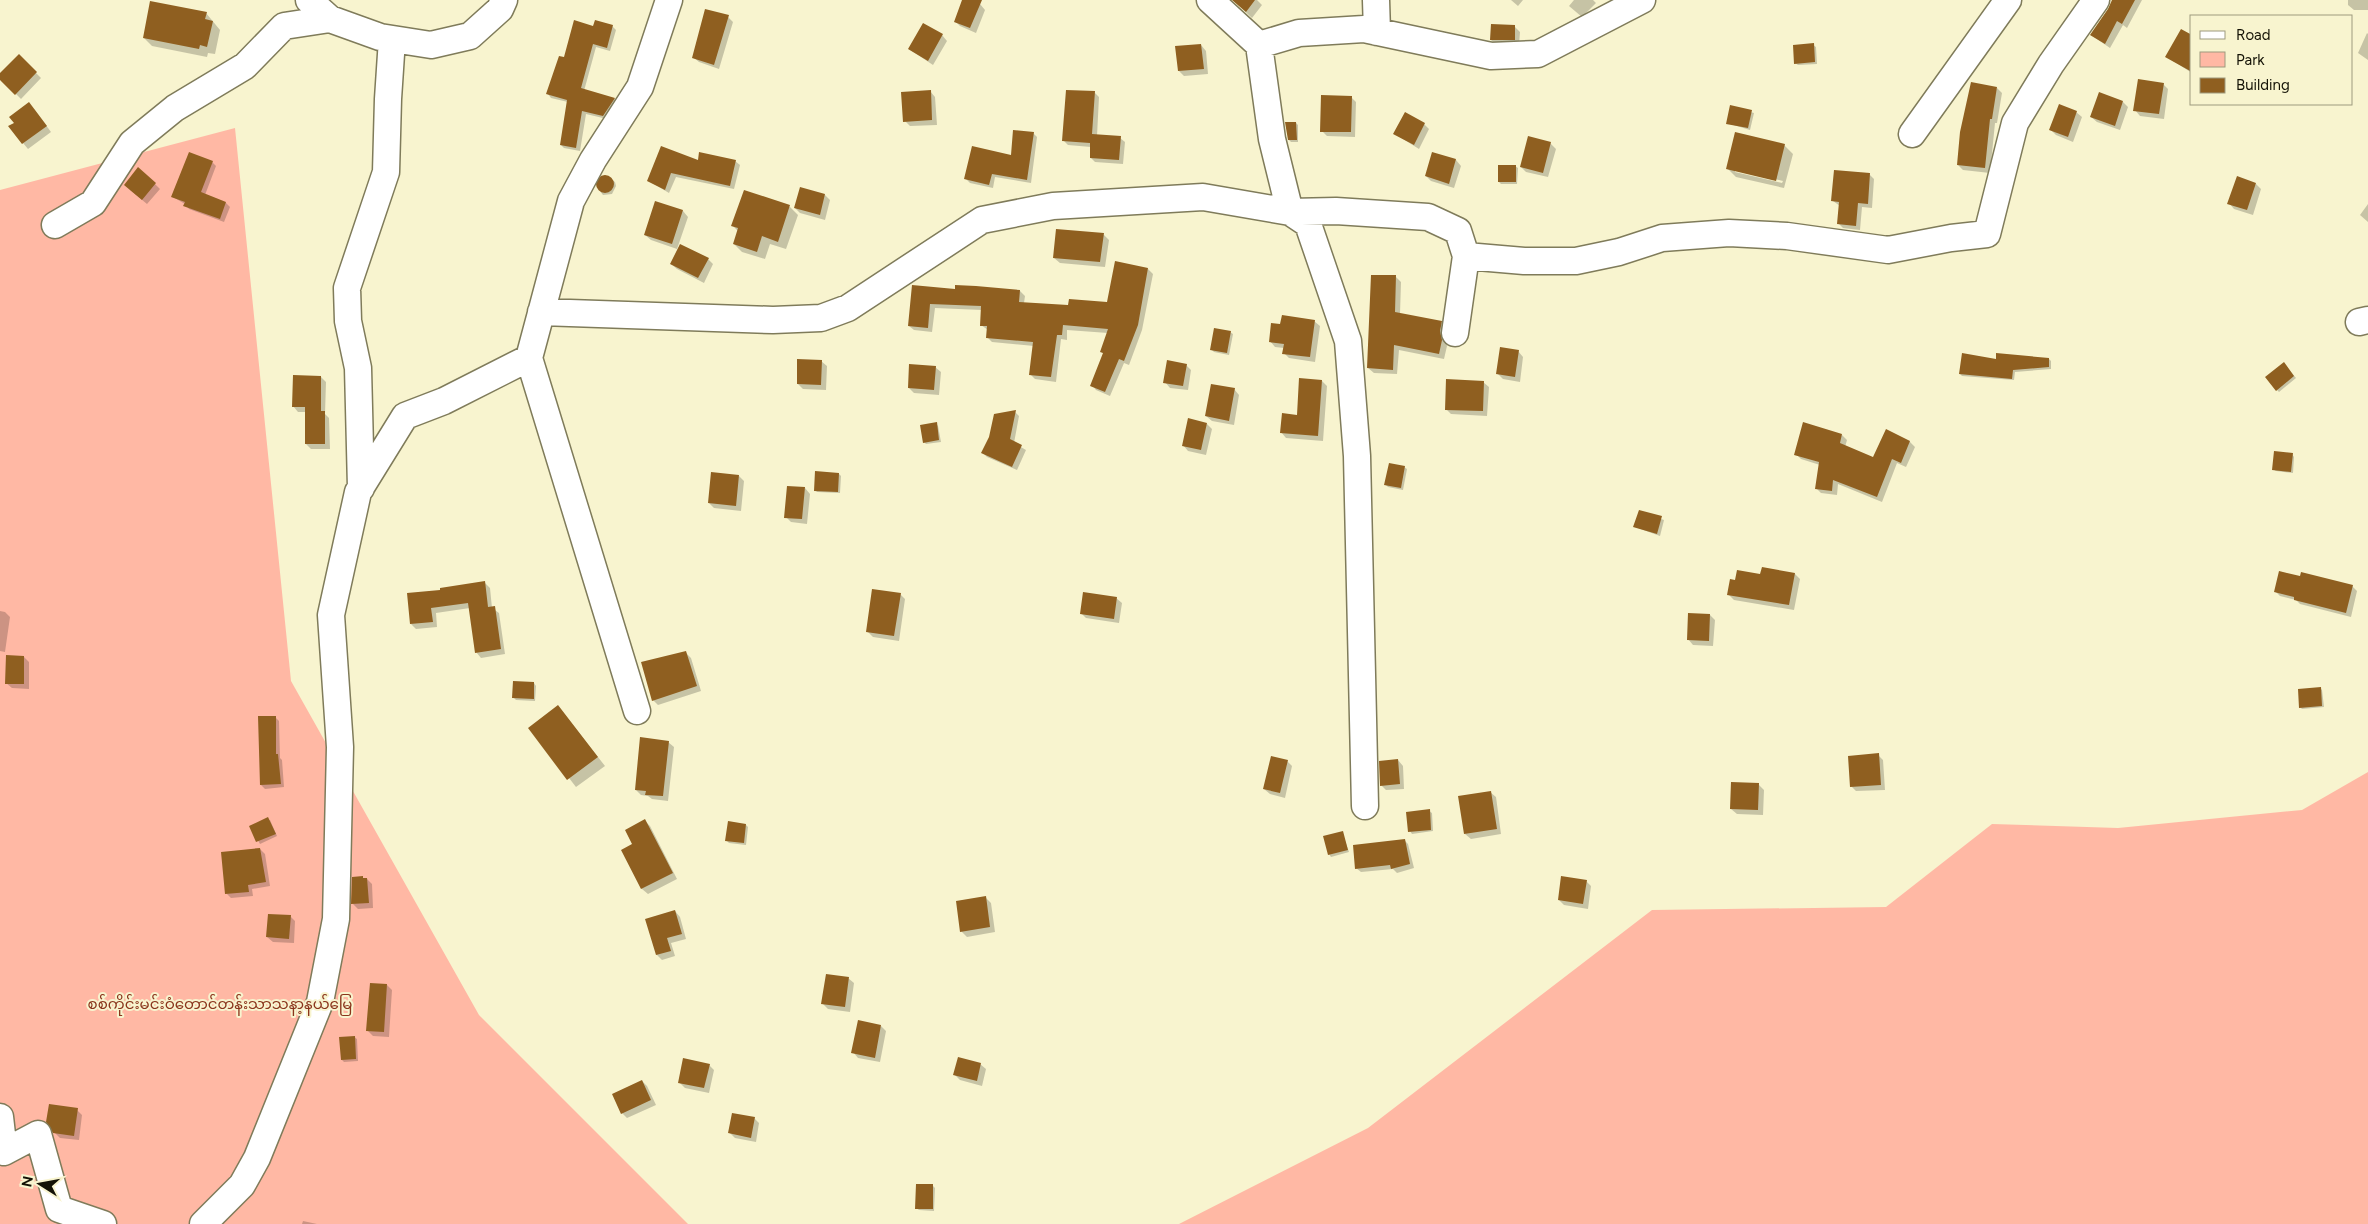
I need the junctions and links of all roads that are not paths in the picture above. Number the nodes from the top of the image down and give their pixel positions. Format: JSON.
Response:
{"nodes":[{"id":1,"x":309,"y":0,"type":"edge"},
{"id":2,"x":504,"y":0,"type":"edge"},
{"id":3,"x":669,"y":0,"type":"edge"},
{"id":4,"x":1210,"y":0,"type":"edge"},
{"id":5,"x":1376,"y":0,"type":"edge"},
{"id":6,"x":1642,"y":0,"type":"edge"},
{"id":7,"x":2008,"y":0,"type":"edge"},
{"id":8,"x":2096,"y":0,"type":"edge"},
{"id":9,"x":330,"y":19,"type":"junction"},
{"id":10,"x":1377,"y":32,"type":"junction"},
{"id":11,"x":392,"y":38,"type":"junction"},
{"id":12,"x":1259,"y":45,"type":"junction"},
{"id":13,"x":1912,"y":134,"type":"dead end"},
{"id":14,"x":1290,"y":212,"type":"junction"},
{"id":15,"x":55,"y":225,"type":"dead end"},
{"id":16,"x":1466,"y":256,"type":"junction"},
{"id":17,"x":541,"y":312,"type":"junction"},
{"id":18,"x":1455,"y":333,"type":"dead end"},
{"id":19,"x":528,"y":358,"type":"junction"},
{"id":20,"x":361,"y":488,"type":"junction"},
{"id":21,"x":637,"y":710,"type":"dead end"},
{"id":22,"x":1365,"y":806,"type":"dead end"},
{"id":23,"x":0,"y":1116,"type":"edge"},
{"id":24,"x":104,"y":1224,"type":"edge"},
{"id":25,"x":203,"y":1224,"type":"edge"}],
"edges":[{"from":1,"to":9,"type":"street"},
{"from":2,"to":11,"type":"street"},
{"from":3,"to":17,"type":"street"},
{"from":4,"to":12,"type":"street"},
{"from":5,"to":10,"type":"street"},
{"from":6,"to":10,"type":"street"},
{"from":7,"to":13,"type":"street"},
{"from":8,"to":16,"type":"street"},
{"from":9,"to":11,"type":"street"},
{"from":9,"to":15,"type":"street"},
{"from":10,"to":12,"type":"street"},
{"from":11,"to":20,"type":"street"},
{"from":12,"to":14,"type":"street"},
{"from":14,"to":16,"type":"street"},
{"from":14,"to":17,"type":"street"},
{"from":14,"to":22,"type":"street"},
{"from":16,"to":18,"type":"street"},
{"from":17,"to":19,"type":"street"},
{"from":19,"to":20,"type":"street"},
{"from":19,"to":21,"type":"street"},
{"from":20,"to":25,"type":"street"},
{"from":23,"to":24,"type":"street"}]}
